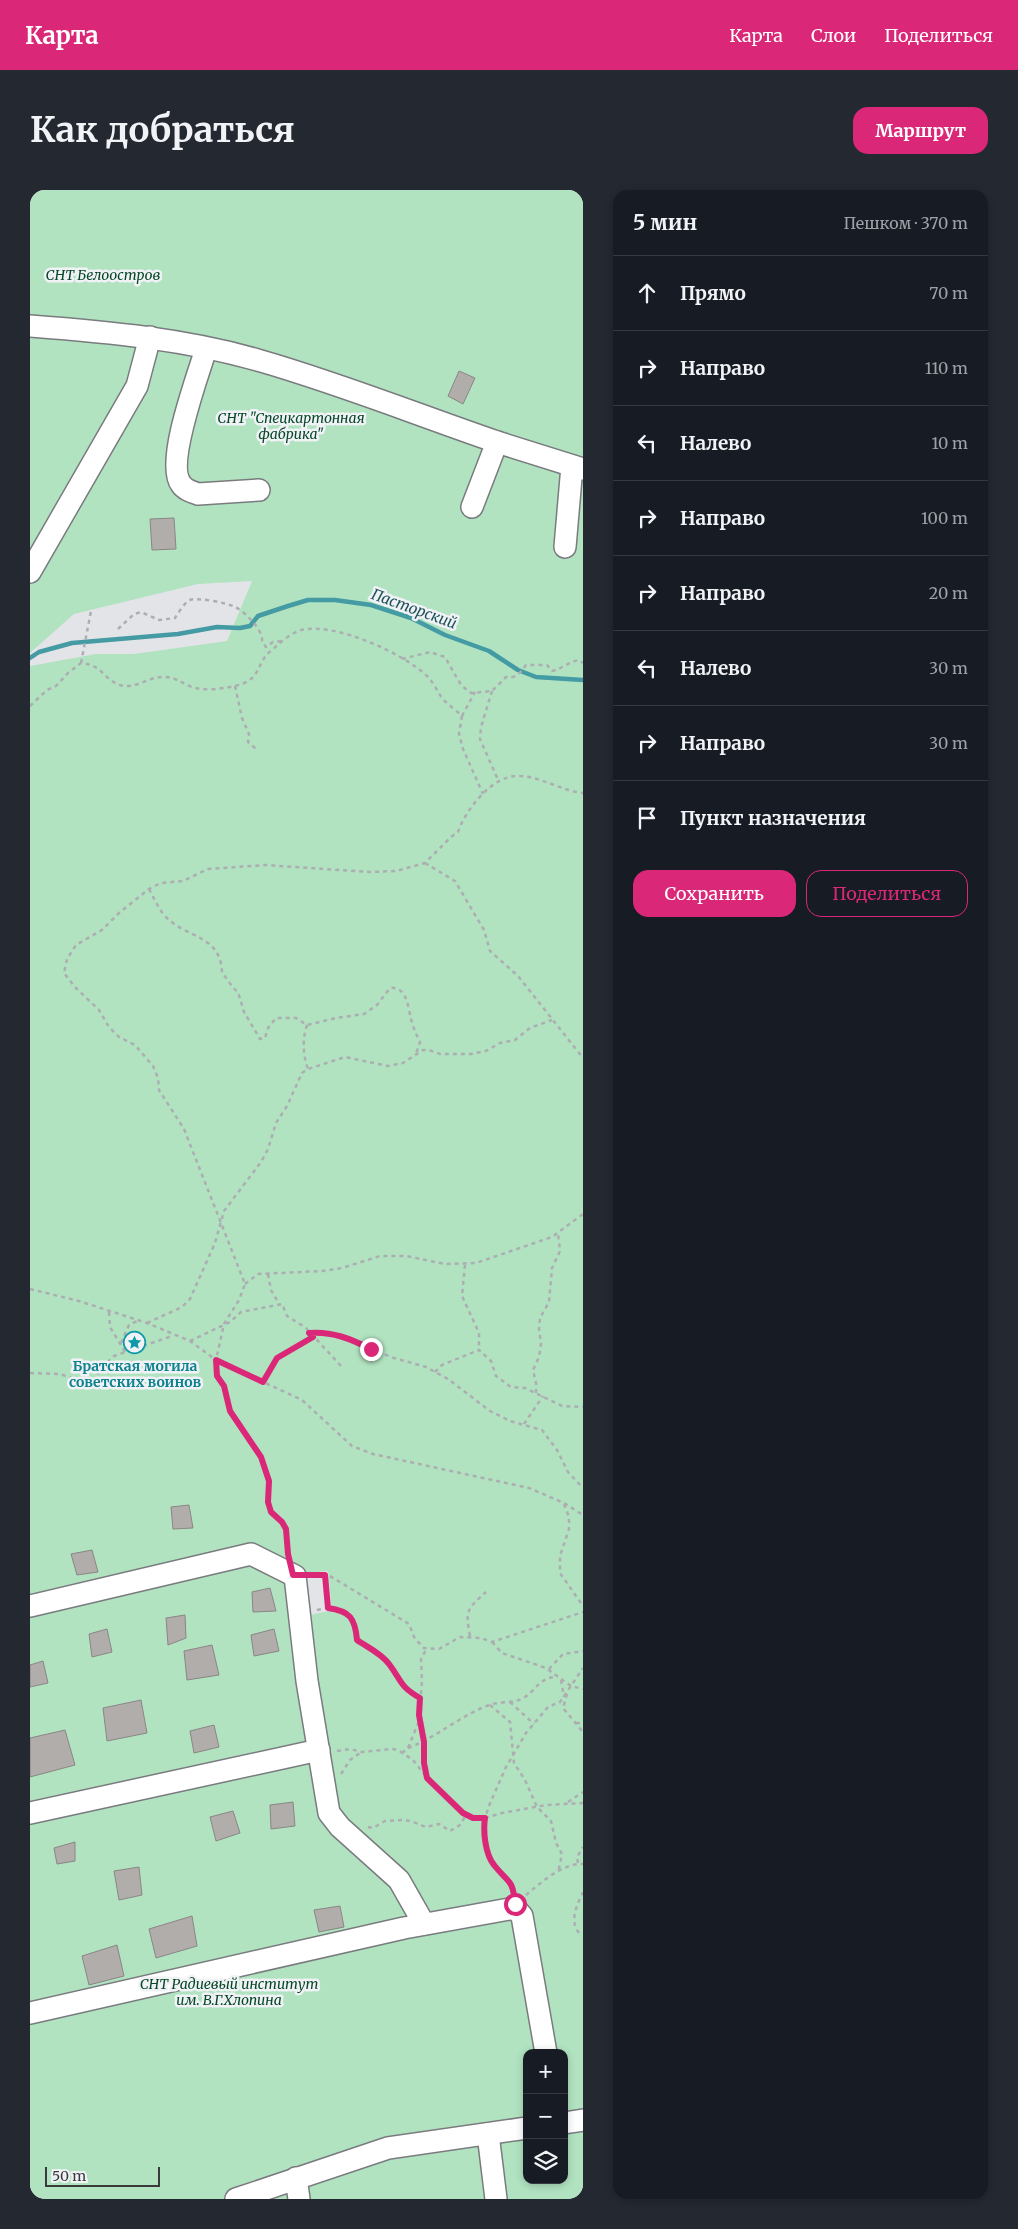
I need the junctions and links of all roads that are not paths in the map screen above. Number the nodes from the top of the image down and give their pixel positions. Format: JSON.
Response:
{"nodes":[{"id":1,"x":30,"y":326,"type":"edge"},
{"id":2,"x":150,"y":337,"type":"junction"},
{"id":3,"x":206,"y":349,"type":"junction"},
{"id":4,"x":497,"y":442,"type":"junction"},
{"id":5,"x":578,"y":467,"type":"edge"},
{"id":6,"x":259,"y":490,"type":"dead end"},
{"id":7,"x":472,"y":507,"type":"dead end"},
{"id":8,"x":565,"y":547,"type":"dead end"},
{"id":9,"x":30,"y":572,"type":"edge"},
{"id":10,"x":30,"y":1606,"type":"edge"},
{"id":11,"x":319,"y":1750,"type":"junction"},
{"id":12,"x":30,"y":1813,"type":"edge"},
{"id":13,"x":424,"y":1924,"type":"junction"},
{"id":14,"x":30,"y":2012,"type":"edge"},
{"id":15,"x":545,"y":2049,"type":"edge"},
{"id":16,"x":583,"y":2120,"type":"edge"},
{"id":17,"x":568,"y":2122,"type":"edge"},
{"id":18,"x":523,"y":2129,"type":"edge"},
{"id":19,"x":488,"y":2134,"type":"junction"},
{"id":20,"x":297,"y":2189,"type":"edge"},
{"id":21,"x":236,"y":2199,"type":"edge"},
{"id":22,"x":496,"y":2199,"type":"edge"}],
"edges":[{"from":1,"to":2,"type":"street"},
{"from":2,"to":3,"type":"street"},
{"from":2,"to":9,"type":"street"},
{"from":3,"to":4,"type":"street"},
{"from":3,"to":6,"type":"street"},
{"from":4,"to":5,"type":"street"},
{"from":4,"to":7,"type":"street"},
{"from":5,"to":8,"type":"street"},
{"from":10,"to":11,"type":"street"},
{"from":11,"to":12,"type":"street"},
{"from":11,"to":13,"type":"street"},
{"from":13,"to":14,"type":"street"},
{"from":13,"to":15,"type":"street"},
{"from":16,"to":17,"type":"street"},
{"from":18,"to":19,"type":"street"},
{"from":19,"to":20,"type":"street"},
{"from":19,"to":22,"type":"street"},
{"from":20,"to":21,"type":"street"}]}
